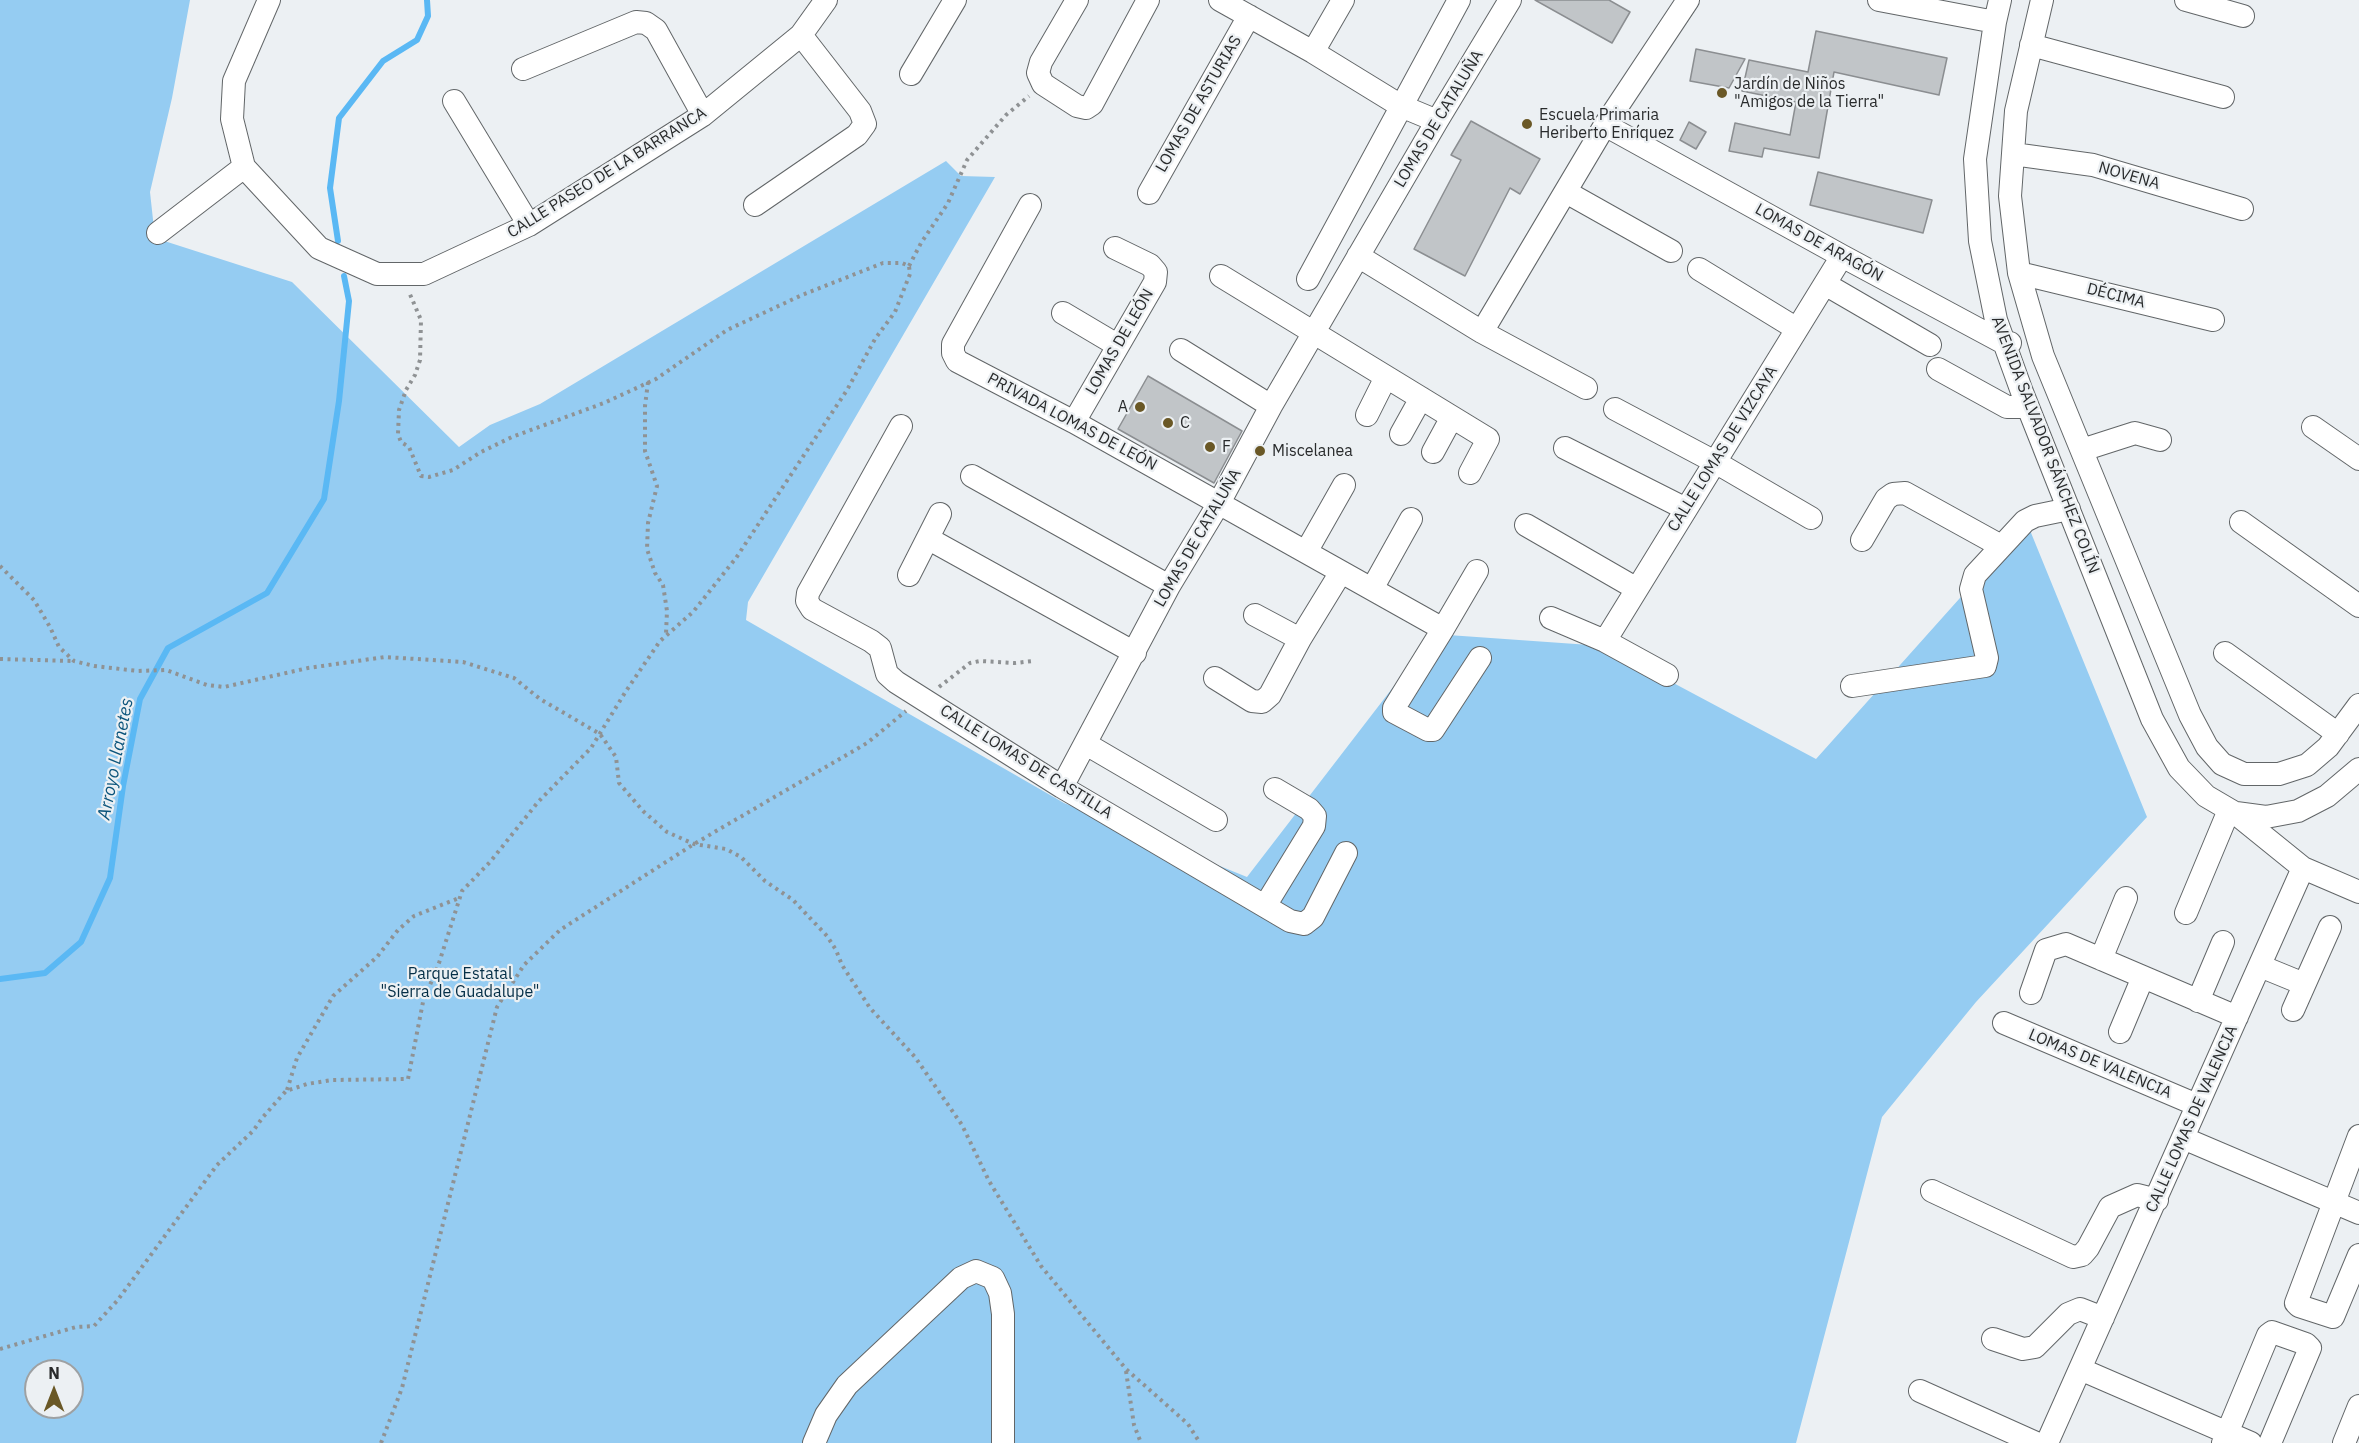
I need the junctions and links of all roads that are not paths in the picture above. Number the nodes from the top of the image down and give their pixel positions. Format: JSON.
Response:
{"nodes":[{"id":1,"x":269,"y":0,"type":"edge"},
{"id":2,"x":826,"y":0,"type":"edge"},
{"id":3,"x":955,"y":0,"type":"edge"},
{"id":4,"x":1077,"y":0,"type":"edge"},
{"id":5,"x":1148,"y":0,"type":"edge"},
{"id":6,"x":1220,"y":0,"type":"edge"},
{"id":7,"x":1342,"y":0,"type":"edge"},
{"id":8,"x":1459,"y":0,"type":"edge"},
{"id":9,"x":1510,"y":0,"type":"edge"},
{"id":10,"x":1688,"y":0,"type":"edge"},
{"id":11,"x":1879,"y":0,"type":"edge"},
{"id":12,"x":2042,"y":0,"type":"edge"},
{"id":13,"x":2186,"y":0,"type":"edge"},
{"id":14,"x":1997,"y":11,"type":"edge"},
{"id":15,"x":1249,"y":16,"type":"junction"},
{"id":16,"x":2243,"y":16,"type":"dead end"},
{"id":17,"x":801,"y":35,"type":"junction"},
{"id":18,"x":2031,"y":45,"type":"junction"},
{"id":19,"x":1313,"y":52,"type":"junction"},
{"id":20,"x":523,"y":69,"type":"dead end"},
{"id":21,"x":911,"y":74,"type":"dead end"},
{"id":22,"x":2223,"y":97,"type":"dead end"},
{"id":23,"x":454,"y":101,"type":"dead end"},
{"id":24,"x":1401,"y":106,"type":"junction"},
{"id":25,"x":703,"y":115,"type":"junction"},
{"id":26,"x":1437,"y":121,"type":"junction"},
{"id":27,"x":1605,"y":125,"type":"junction"},
{"id":28,"x":2013,"y":154,"type":"junction"},
{"id":29,"x":244,"y":167,"type":"junction"},
{"id":30,"x":1566,"y":192,"type":"junction"},
{"id":31,"x":1149,"y":193,"type":"dead end"},
{"id":32,"x":755,"y":205,"type":"dead end"},
{"id":33,"x":1030,"y":205,"type":"dead end"},
{"id":34,"x":2242,"y":208,"type":"dead end"},
{"id":35,"x":529,"y":225,"type":"junction"},
{"id":36,"x":158,"y":233,"type":"dead end"},
{"id":37,"x":1115,"y":248,"type":"dead end"},
{"id":38,"x":1671,"y":251,"type":"dead end"},
{"id":39,"x":1358,"y":256,"type":"junction"},
{"id":40,"x":1842,"y":256,"type":"junction"},
{"id":41,"x":1699,"y":269,"type":"dead end"},
{"id":42,"x":2019,"y":273,"type":"junction"},
{"id":43,"x":1221,"y":276,"type":"dead end"},
{"id":44,"x":1308,"y":279,"type":"dead end"},
{"id":45,"x":1825,"y":284,"type":"junction"},
{"id":46,"x":1063,"y":313,"type":"dead end"},
{"id":47,"x":2213,"y":320,"type":"dead end"},
{"id":48,"x":1797,"y":329,"type":"junction"},
{"id":49,"x":1482,"y":332,"type":"junction"},
{"id":50,"x":1314,"y":333,"type":"junction"},
{"id":51,"x":2039,"y":342,"type":"junction"},
{"id":52,"x":2004,"y":343,"type":"junction"},
{"id":53,"x":1117,"y":345,"type":"junction"},
{"id":54,"x":1930,"y":345,"type":"dead end"},
{"id":55,"x":1181,"y":350,"type":"dead end"},
{"id":56,"x":1938,"y":369,"type":"dead end"},
{"id":57,"x":1386,"y":377,"type":"junction"},
{"id":58,"x":1586,"y":388,"type":"dead end"},
{"id":59,"x":1421,"y":398,"type":"junction"},
{"id":60,"x":1271,"y":406,"type":"junction"},
{"id":61,"x":2028,"y":407,"type":"junction"},
{"id":62,"x":1615,"y":409,"type":"dead end"},
{"id":63,"x":1367,"y":415,"type":"dead end"},
{"id":64,"x":1452,"y":417,"type":"junction"},
{"id":65,"x":1074,"y":422,"type":"junction"},
{"id":66,"x":901,"y":426,"type":"dead end"},
{"id":67,"x":2313,"y":427,"type":"dead end"},
{"id":68,"x":1401,"y":434,"type":"dead end"},
{"id":69,"x":2160,"y":440,"type":"dead end"},
{"id":70,"x":1565,"y":448,"type":"dead end"},
{"id":71,"x":2082,"y":450,"type":"junction"},
{"id":72,"x":1433,"y":452,"type":"dead end"},
{"id":73,"x":2359,"y":459,"type":"edge"},
{"id":74,"x":1715,"y":462,"type":"junction"},
{"id":75,"x":1470,"y":473,"type":"dead end"},
{"id":76,"x":972,"y":476,"type":"dead end"},
{"id":77,"x":1344,"y":485,"type":"dead end"},
{"id":78,"x":1219,"y":503,"type":"junction"},
{"id":79,"x":1686,"y":509,"type":"junction"},
{"id":80,"x":2069,"y":509,"type":"junction"},
{"id":81,"x":940,"y":514,"type":"dead end"},
{"id":82,"x":1811,"y":518,"type":"dead end"},
{"id":83,"x":1411,"y":519,"type":"dead end"},
{"id":84,"x":2241,"y":522,"type":"dead end"},
{"id":85,"x":1526,"y":525,"type":"dead end"},
{"id":86,"x":929,"y":539,"type":"junction"},
{"id":87,"x":1862,"y":540,"type":"dead end"},
{"id":88,"x":2001,"y":546,"type":"junction"},
{"id":89,"x":2122,"y":548,"type":"junction"},
{"id":90,"x":1306,"y":552,"type":"junction"},
{"id":91,"x":2089,"y":560,"type":"junction"},
{"id":92,"x":1477,"y":571,"type":"dead end"},
{"id":93,"x":1341,"y":572,"type":"junction"},
{"id":94,"x":909,"y":575,"type":"dead end"},
{"id":95,"x":1169,"y":586,"type":"junction"},
{"id":96,"x":1372,"y":589,"type":"junction"},
{"id":97,"x":1637,"y":589,"type":"junction"},
{"id":98,"x":2359,"y":606,"type":"edge"},
{"id":99,"x":1256,"y":615,"type":"dead end"},
{"id":100,"x":1551,"y":618,"type":"dead end"},
{"id":101,"x":1443,"y":629,"type":"junction"},
{"id":102,"x":1300,"y":639,"type":"junction"},
{"id":103,"x":1605,"y":641,"type":"junction"},
{"id":104,"x":2225,"y":652,"type":"dead end"},
{"id":105,"x":1135,"y":653,"type":"junction"},
{"id":106,"x":1480,"y":658,"type":"dead end"},
{"id":107,"x":1667,"y":675,"type":"dead end"},
{"id":108,"x":1215,"y":678,"type":"dead end"},
{"id":109,"x":1852,"y":686,"type":"dead end"},
{"id":110,"x":2359,"y":705,"type":"edge"},
{"id":111,"x":2338,"y":734,"type":"junction"},
{"id":112,"x":1086,"y":744,"type":"junction"},
{"id":113,"x":2359,"y":769,"type":"edge"},
{"id":114,"x":1062,"y":787,"type":"junction"},
{"id":115,"x":1275,"y":789,"type":"dead end"},
{"id":116,"x":2232,"y":811,"type":"junction"},
{"id":117,"x":1216,"y":820,"type":"dead end"},
{"id":118,"x":1346,"y":853,"type":"dead end"},
{"id":119,"x":2303,"y":868,"type":"junction"},
{"id":120,"x":2359,"y":892,"type":"edge"},
{"id":121,"x":2126,"y":898,"type":"dead end"},
{"id":122,"x":1265,"y":906,"type":"junction"},
{"id":123,"x":2186,"y":914,"type":"dead end"},
{"id":124,"x":2330,"y":927,"type":"dead end"},
{"id":125,"x":2223,"y":942,"type":"dead end"},
{"id":126,"x":2101,"y":959,"type":"junction"},
{"id":127,"x":2260,"y":966,"type":"junction"},
{"id":128,"x":2143,"y":977,"type":"junction"},
{"id":129,"x":2304,"y":984,"type":"junction"},
{"id":130,"x":2031,"y":993,"type":"dead end"},
{"id":131,"x":2198,"y":1001,"type":"junction"},
{"id":132,"x":2293,"y":1010,"type":"dead end"},
{"id":133,"x":2237,"y":1017,"type":"junction"},
{"id":134,"x":2004,"y":1023,"type":"dead end"},
{"id":135,"x":2120,"y":1032,"type":"dead end"},
{"id":136,"x":2197,"y":1105,"type":"junction"},
{"id":137,"x":2359,"y":1136,"type":"edge"},
{"id":138,"x":2183,"y":1138,"type":"junction"},
{"id":139,"x":1932,"y":1191,"type":"dead end"},
{"id":140,"x":2157,"y":1200,"type":"junction"},
{"id":141,"x":2333,"y":1203,"type":"junction"},
{"id":142,"x":2359,"y":1213,"type":"edge"},
{"id":143,"x":2359,"y":1255,"type":"edge"},
{"id":144,"x":2103,"y":1318,"type":"junction"},
{"id":145,"x":1993,"y":1339,"type":"dead end"},
{"id":146,"x":2080,"y":1369,"type":"junction"},
{"id":147,"x":1920,"y":1391,"type":"dead end"},
{"id":148,"x":2359,"y":1406,"type":"edge"},
{"id":149,"x":2226,"y":1438,"type":"edge"},
{"id":150,"x":814,"y":1443,"type":"edge"},
{"id":151,"x":1003,"y":1443,"type":"edge"},
{"id":152,"x":2036,"y":1443,"type":"edge"},
{"id":153,"x":2048,"y":1443,"type":"edge"},
{"id":154,"x":2251,"y":1443,"type":"edge"},
{"id":155,"x":2270,"y":1443,"type":"edge"},
{"id":156,"x":2344,"y":1443,"type":"edge"}],
"edges":[{"from":1,"to":29,"type":"street","name":"CALLE PASEO DE LA BARRANCA"},
{"from":2,"to":17,"type":"street","name":"CALLE PASEO DE LA BARRANCA"},
{"from":3,"to":21,"type":"street"},
{"from":4,"to":5,"type":"street"},
{"from":6,"to":15,"type":"street","name":"LOMAS DE ASTURIAS"},
{"from":7,"to":19,"type":"street"},
{"from":8,"to":24,"type":"street"},
{"from":9,"to":26,"type":"street","name":"LOMAS DE CATALUÑA"},
{"from":10,"to":27,"type":"street"},
{"from":11,"to":14,"type":"street"},
{"from":12,"to":18,"type":"street","name":"AVENIDA SALVADOR SÁNCHEZ COLÍN"},
{"from":13,"to":16,"type":"street"},
{"from":14,"to":52,"type":"street","name":"AVENIDA SALVADOR SÁNCHEZ COLÍN"},
{"from":15,"to":19,"type":"street","name":"LOMAS DE ASTURIAS"},
{"from":15,"to":31,"type":"street","name":"LOMAS DE ASTURIAS"},
{"from":17,"to":25,"type":"street","name":"CALLE PASEO DE LA BARRANCA"},
{"from":17,"to":32,"type":"street"},
{"from":18,"to":22,"type":"street"},
{"from":18,"to":28,"type":"street","name":"AVENIDA SALVADOR SÁNCHEZ COLÍN"},
{"from":19,"to":24,"type":"street","name":"LOMAS DE ASTURIAS"},
{"from":20,"to":25,"type":"street"},
{"from":23,"to":35,"type":"street"},
{"from":24,"to":26,"type":"street","name":"LOMAS DE ASTURIAS"},
{"from":24,"to":44,"type":"street"},
{"from":25,"to":35,"type":"street","name":"CALLE PASEO DE LA BARRANCA"},
{"from":26,"to":39,"type":"street","name":"LOMAS DE CATALUÑA"},
{"from":27,"to":30,"type":"street"},
{"from":27,"to":40,"type":"street","name":"LOMAS DE ARAGÓN"},
{"from":28,"to":34,"type":"street","name":"NOVENA"},
{"from":28,"to":42,"type":"street","name":"AVENIDA SALVADOR SÁNCHEZ COLÍN"},
{"from":29,"to":35,"type":"street","name":"CALLE PASEO DE LA BARRANCA"},
{"from":29,"to":36,"type":"street"},
{"from":30,"to":38,"type":"street"},
{"from":30,"to":49,"type":"street"},
{"from":33,"to":65,"type":"street","name":"PRIVADA LOMAS DE LEÓN"},
{"from":37,"to":53,"type":"street","name":"LOMAS DE LEÓN"},
{"from":39,"to":49,"type":"street"},
{"from":39,"to":50,"type":"street","name":"LOMAS DE CATALUÑA"},
{"from":40,"to":45,"type":"street","name":"CALLE LOMAS DE VIZCAYA"},
{"from":40,"to":52,"type":"street","name":"LOMAS DE ARAGÓN"},
{"from":41,"to":48,"type":"street"},
{"from":42,"to":47,"type":"street","name":"DÉCIMA"},
{"from":42,"to":51,"type":"street","name":"AVENIDA SALVADOR SÁNCHEZ COLÍN"},
{"from":43,"to":50,"type":"street"},
{"from":45,"to":48,"type":"street","name":"CALLE LOMAS DE VIZCAYA"},
{"from":45,"to":54,"type":"street"},
{"from":46,"to":53,"type":"street"},
{"from":48,"to":74,"type":"street","name":"CALLE LOMAS DE VIZCAYA"},
{"from":49,"to":58,"type":"street"},
{"from":50,"to":57,"type":"street"},
{"from":50,"to":60,"type":"street","name":"LOMAS DE CATALUÑA"},
{"from":51,"to":52,"type":"street","name":"LOMAS DE ARAGÓN"},
{"from":51,"to":71,"type":"street","name":"AVENIDA SALVADOR SÁNCHEZ COLÍN"},
{"from":52,"to":61,"type":"street","name":"AVENIDA SALVADOR SÁNCHEZ COLÍN"},
{"from":53,"to":65,"type":"street","name":"LOMAS DE LEÓN"},
{"from":55,"to":60,"type":"street"},
{"from":56,"to":61,"type":"street"},
{"from":57,"to":59,"type":"street"},
{"from":57,"to":63,"type":"street"},
{"from":59,"to":64,"type":"street"},
{"from":59,"to":68,"type":"street"},
{"from":60,"to":78,"type":"street","name":"LOMAS DE CATALUÑA"},
{"from":61,"to":80,"type":"street","name":"AVENIDA SALVADOR SÁNCHEZ COLÍN"},
{"from":62,"to":74,"type":"street"},
{"from":64,"to":72,"type":"street"},
{"from":64,"to":75,"type":"street"},
{"from":65,"to":78,"type":"street","name":"PRIVADA LOMAS DE LEÓN"},
{"from":66,"to":114,"type":"street","name":"CALLE LOMAS DE CASTILLA"},
{"from":67,"to":73,"type":"street"},
{"from":69,"to":71,"type":"street"},
{"from":70,"to":79,"type":"street"},
{"from":71,"to":89,"type":"street","name":"AVENIDA SALVADOR SÁNCHEZ COLÍN"},
{"from":74,"to":79,"type":"street","name":"CALLE LOMAS DE VIZCAYA"},
{"from":74,"to":82,"type":"street"},
{"from":76,"to":95,"type":"street"},
{"from":77,"to":90,"type":"street"},
{"from":78,"to":90,"type":"street","name":"PRIVADA LOMAS DE LEÓN"},
{"from":78,"to":95,"type":"street","name":"LOMAS DE CATALUÑA"},
{"from":79,"to":97,"type":"street","name":"CALLE LOMAS DE VIZCAYA"},
{"from":80,"to":88,"type":"street"},
{"from":80,"to":91,"type":"street","name":"AVENIDA SALVADOR SÁNCHEZ COLÍN"},
{"from":81,"to":86,"type":"street"},
{"from":83,"to":96,"type":"street"},
{"from":84,"to":98,"type":"street"},
{"from":85,"to":97,"type":"street"},
{"from":86,"to":94,"type":"street"},
{"from":86,"to":105,"type":"street"},
{"from":87,"to":88,"type":"street"},
{"from":88,"to":109,"type":"street"},
{"from":89,"to":91,"type":"street"},
{"from":89,"to":111,"type":"street","name":"AVENIDA SALVADOR SÁNCHEZ COLÍN"},
{"from":90,"to":93,"type":"street","name":"PRIVADA LOMAS DE LEÓN"},
{"from":91,"to":116,"type":"street","name":"AVENIDA SALVADOR SÁNCHEZ COLÍN"},
{"from":92,"to":101,"type":"street"},
{"from":93,"to":96,"type":"street","name":"PRIVADA LOMAS DE LEÓN"},
{"from":93,"to":102,"type":"street"},
{"from":95,"to":105,"type":"street","name":"LOMAS DE CATALUÑA"},
{"from":96,"to":101,"type":"street","name":"PRIVADA LOMAS DE LEÓN"},
{"from":97,"to":103,"type":"street","name":"CALLE LOMAS DE VIZCAYA"},
{"from":99,"to":102,"type":"street"},
{"from":100,"to":103,"type":"street"},
{"from":101,"to":106,"type":"street"},
{"from":102,"to":108,"type":"street"},
{"from":103,"to":107,"type":"street"},
{"from":104,"to":111,"type":"street"},
{"from":105,"to":112,"type":"street","name":"LOMAS DE CATALUÑA"},
{"from":110,"to":111,"type":"street"},
{"from":112,"to":114,"type":"street","name":"LOMAS DE CATALUÑA"},
{"from":112,"to":117,"type":"street"},
{"from":113,"to":116,"type":"street"},
{"from":114,"to":122,"type":"street","name":"CALLE LOMAS DE CASTILLA"},
{"from":115,"to":122,"type":"street"},
{"from":116,"to":119,"type":"street","name":"AVENIDA SALVADOR SÁNCHEZ COLÍN"},
{"from":116,"to":123,"type":"street"},
{"from":118,"to":122,"type":"street","name":"CALLE LOMAS DE CASTILLA"},
{"from":119,"to":120,"type":"street","name":"AVENIDA SALVADOR SÁNCHEZ COLÍN"},
{"from":119,"to":127,"type":"street","name":"CALLE LOMAS DE VALENCIA"},
{"from":121,"to":126,"type":"street"},
{"from":124,"to":129,"type":"street"},
{"from":125,"to":131,"type":"street"},
{"from":126,"to":128,"type":"street"},
{"from":126,"to":130,"type":"street"},
{"from":127,"to":129,"type":"street"},
{"from":127,"to":133,"type":"street","name":"CALLE LOMAS DE VALENCIA"},
{"from":128,"to":131,"type":"street"},
{"from":128,"to":135,"type":"street"},
{"from":129,"to":132,"type":"street"},
{"from":131,"to":133,"type":"street"},
{"from":133,"to":136,"type":"street","name":"CALLE LOMAS DE VALENCIA"},
{"from":134,"to":136,"type":"street","name":"LOMAS DE VALENCIA"},
{"from":136,"to":138,"type":"street","name":"CALLE LOMAS DE VALENCIA"},
{"from":137,"to":141,"type":"street"},
{"from":138,"to":140,"type":"street","name":"CALLE LOMAS DE VALENCIA"},
{"from":138,"to":141,"type":"street"},
{"from":139,"to":140,"type":"street"},
{"from":140,"to":144,"type":"street","name":"CALLE LOMAS DE VALENCIA"},
{"from":141,"to":142,"type":"street"},
{"from":141,"to":143,"type":"street"},
{"from":144,"to":145,"type":"street"},
{"from":144,"to":146,"type":"street","name":"CALLE LOMAS DE VALENCIA"},
{"from":146,"to":149,"type":"street"},
{"from":146,"to":153,"type":"street","name":"CALLE LOMAS DE VALENCIA"},
{"from":147,"to":152,"type":"street"},
{"from":148,"to":156,"type":"street"},
{"from":149,"to":154,"type":"street"},
{"from":149,"to":155,"type":"street"},
{"from":150,"to":151,"type":"street"}]}
